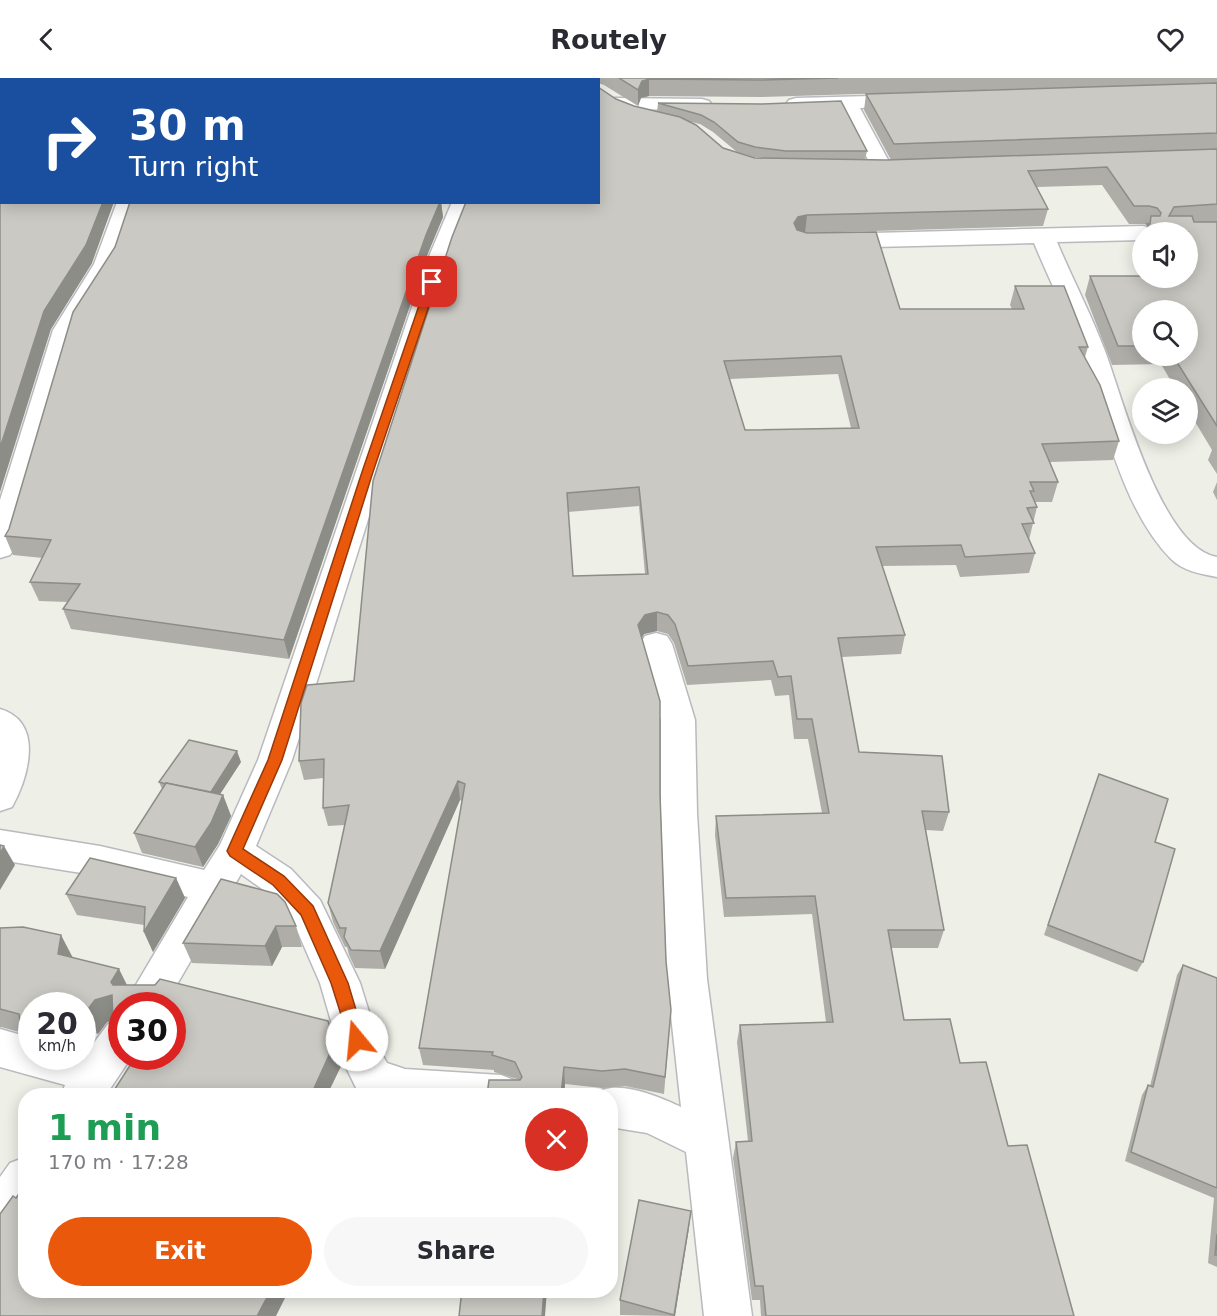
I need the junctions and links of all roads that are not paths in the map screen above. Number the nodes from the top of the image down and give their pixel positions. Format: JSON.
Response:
{"nodes":[{"id":1,"x":600,"y":93,"type":"edge"},
{"id":2,"x":782,"y":96,"type":"edge"},
{"id":3,"x":926,"y":101,"type":"edge"},
{"id":4,"x":848,"y":103,"type":"junction"},
{"id":5,"x":615,"y":104,"type":"junction"},
{"id":6,"x":715,"y":105,"type":"edge"},
{"id":7,"x":675,"y":124,"type":"edge"},
{"id":8,"x":905,"y":168,"type":"edge"},
{"id":9,"x":860,"y":169,"type":"edge"},
{"id":10,"x":883,"y":169,"type":"junction"},
{"id":11,"x":127,"y":204,"type":"edge"},
{"id":12,"x":454,"y":207,"type":"edge"},
{"id":13,"x":1132,"y":234,"type":"edge"},
{"id":14,"x":1043,"y":236,"type":"junction"},
{"id":15,"x":816,"y":242,"type":"edge"},
{"id":16,"x":0,"y":548,"type":"edge"},
{"id":17,"x":1217,"y":567,"type":"edge"},
{"id":18,"x":656,"y":644,"type":"dead end"},
{"id":19,"x":0,"y":722,"type":"edge"},
{"id":20,"x":0,"y":797,"type":"edge"},
{"id":21,"x":0,"y":845,"type":"edge"},
{"id":22,"x":235,"y":851,"type":"junction"},
{"id":23,"x":213,"y":888,"type":"junction"},
{"id":24,"x":152,"y":992,"type":"edge"},
{"id":25,"x":0,"y":1048,"type":"edge"},
{"id":26,"x":108,"y":1057,"type":"edge"},
{"id":27,"x":89,"y":1085,"type":"edge"},
{"id":28,"x":402,"y":1088,"type":"edge"},
{"id":29,"x":618,"y":1108,"type":"edge"},
{"id":30,"x":707,"y":1140,"type":"junction"},
{"id":31,"x":18,"y":1189,"type":"edge"},
{"id":32,"x":0,"y":1215,"type":"edge"},
{"id":33,"x":728,"y":1316,"type":"edge"}],
"edges":[{"from":1,"to":5,"type":"street"},
{"from":2,"to":4,"type":"street"},
{"from":3,"to":4,"type":"street"},
{"from":4,"to":10,"type":"street"},
{"from":5,"to":6,"type":"street"},
{"from":5,"to":7,"type":"street"},
{"from":8,"to":10,"type":"street"},
{"from":9,"to":10,"type":"street"},
{"from":11,"to":16,"type":"street"},
{"from":12,"to":22,"type":"street"},
{"from":13,"to":14,"type":"street"},
{"from":14,"to":15,"type":"street"},
{"from":14,"to":17,"type":"street"},
{"from":18,"to":30,"type":"street"},
{"from":19,"to":20,"type":"street"},
{"from":21,"to":23,"type":"street"},
{"from":22,"to":23,"type":"street"},
{"from":22,"to":28,"type":"street"},
{"from":23,"to":24,"type":"street"},
{"from":25,"to":27,"type":"street"},
{"from":26,"to":27,"type":"street"},
{"from":29,"to":30,"type":"street"},
{"from":30,"to":33,"type":"street"},
{"from":31,"to":32,"type":"street"}]}
